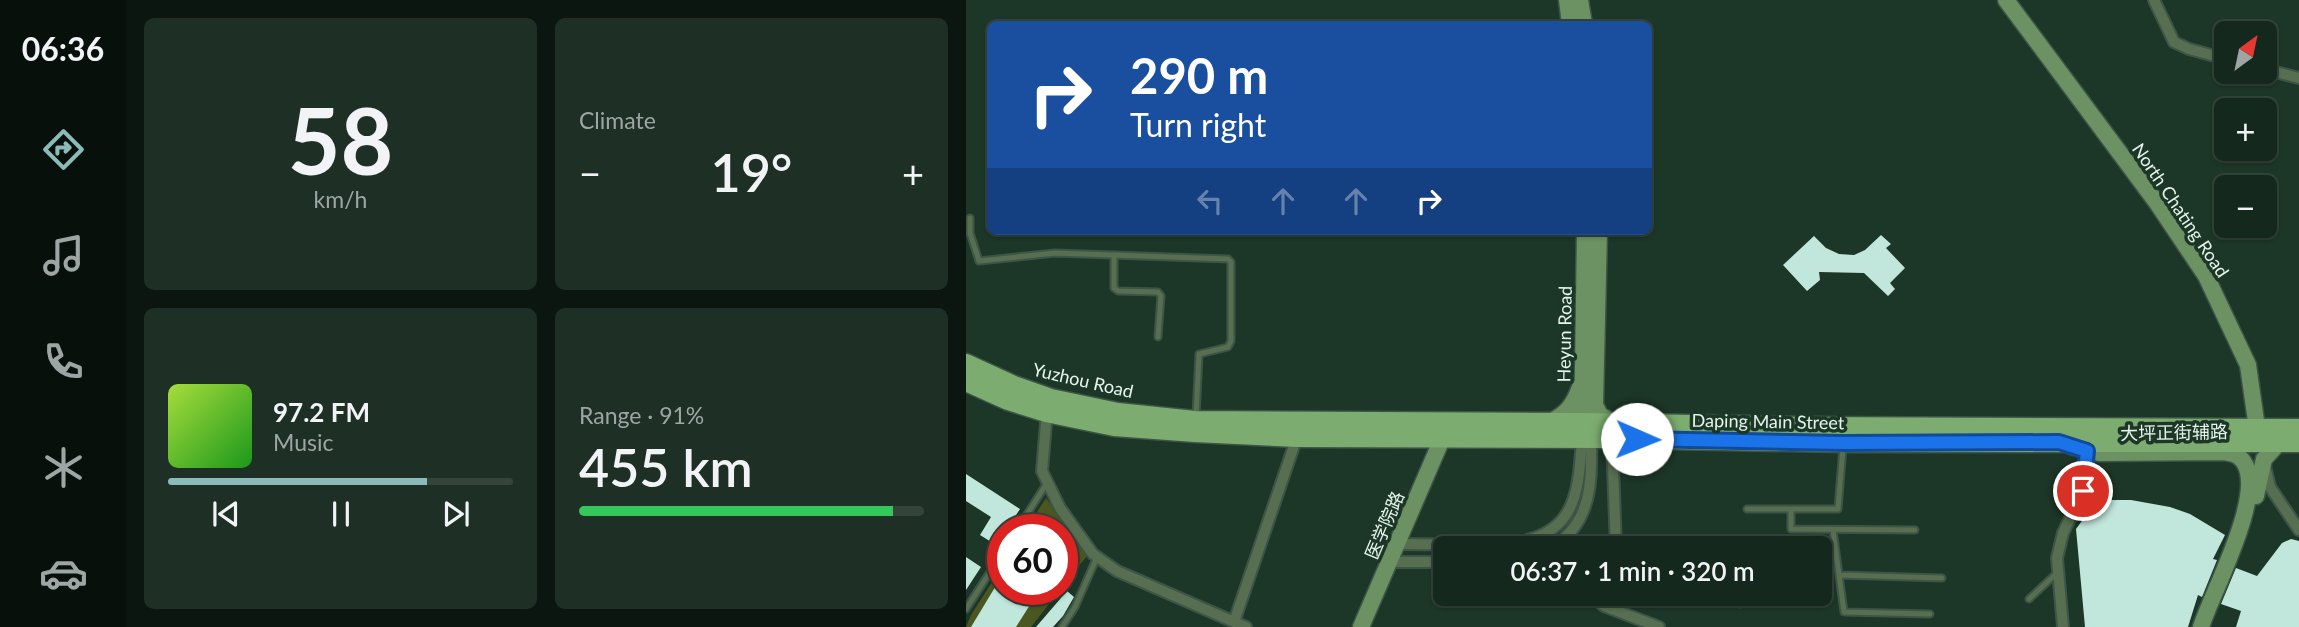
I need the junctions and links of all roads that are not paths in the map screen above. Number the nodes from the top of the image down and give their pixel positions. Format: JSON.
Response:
{"nodes":[{"id":1,"x":1567,"y":0,"type":"edge"},
{"id":2,"x":1580,"y":0,"type":"edge"},
{"id":3,"x":2006,"y":0,"type":"edge"},
{"id":4,"x":2154,"y":0,"type":"edge"},
{"id":5,"x":1570,"y":21,"type":"edge"},
{"id":6,"x":1584,"y":21,"type":"edge"},
{"id":7,"x":2214,"y":56,"type":"edge"},
{"id":8,"x":2277,"y":72,"type":"edge"},
{"id":9,"x":2299,"y":78,"type":"edge"},
{"id":10,"x":970,"y":218,"type":"dead end"},
{"id":11,"x":1585,"y":235,"type":"edge"},
{"id":12,"x":1599,"y":235,"type":"edge"},
{"id":13,"x":1114,"y":255,"type":"junction"},
{"id":14,"x":1158,"y":337,"type":"dead end"},
{"id":15,"x":966,"y":363,"type":"edge"},
{"id":16,"x":1583,"y":378,"type":"junction"},
{"id":17,"x":966,"y":382,"type":"edge"},
{"id":18,"x":1048,"y":406,"type":"junction"},
{"id":19,"x":1550,"y":422,"type":"junction"},
{"id":20,"x":1195,"y":426,"type":"junction"},
{"id":21,"x":2257,"y":428,"type":"junction"},
{"id":22,"x":1300,"y":430,"type":"junction"},
{"id":23,"x":1612,"y":430,"type":"junction"},
{"id":24,"x":1585,"y":433,"type":"junction"},
{"id":25,"x":1442,"y":439,"type":"junction"},
{"id":26,"x":2059,"y":442,"type":"junction"},
{"id":27,"x":2287,"y":442,"type":"edge"},
{"id":28,"x":1844,"y":443,"type":"junction"},
{"id":29,"x":2087,"y":451,"type":"junction"},
{"id":30,"x":2224,"y":452,"type":"junction"},
{"id":31,"x":1047,"y":483,"type":"junction"},
{"id":32,"x":1591,"y":486,"type":"junction"},
{"id":33,"x":1746,"y":509,"type":"dead end"},
{"id":34,"x":1791,"y":509,"type":"junction"},
{"id":35,"x":1027,"y":514,"type":"edge"},
{"id":36,"x":1833,"y":530,"type":"junction"},
{"id":37,"x":1915,"y":530,"type":"dead end"},
{"id":38,"x":2299,"y":530,"type":"edge"},
{"id":39,"x":1565,"y":536,"type":"edge"},
{"id":40,"x":1616,"y":536,"type":"edge"},
{"id":41,"x":1396,"y":544,"type":"junction"},
{"id":42,"x":1097,"y":557,"type":"junction"},
{"id":43,"x":1389,"y":562,"type":"junction"},
{"id":44,"x":1433,"y":562,"type":"edge"},
{"id":45,"x":2058,"y":572,"type":"junction"},
{"id":46,"x":1839,"y":575,"type":"junction"},
{"id":47,"x":987,"y":577,"type":"edge"},
{"id":48,"x":1942,"y":578,"type":"dead end"},
{"id":49,"x":2029,"y":599,"type":"dead end"},
{"id":50,"x":1604,"y":607,"type":"edge"},
{"id":51,"x":966,"y":609,"type":"edge"},
{"id":52,"x":1930,"y":614,"type":"dead end"},
{"id":53,"x":1234,"y":622,"type":"junction"},
{"id":54,"x":1062,"y":627,"type":"edge"},
{"id":55,"x":1246,"y":627,"type":"edge"},
{"id":56,"x":1361,"y":627,"type":"edge"},
{"id":57,"x":1659,"y":627,"type":"edge"},
{"id":58,"x":2063,"y":627,"type":"edge"},
{"id":59,"x":2202,"y":627,"type":"edge"},
{"id":60,"x":2211,"y":627,"type":"edge"}],
"edges":[{"from":1,"to":5,"type":"street"},
{"from":2,"to":6,"type":"street"},
{"from":3,"to":21,"type":"street","name":"North Chating Road"},
{"from":4,"to":7,"type":"street"},
{"from":8,"to":9,"type":"street"},
{"from":10,"to":13,"type":"lane"},
{"from":11,"to":16,"type":"street","name":"Heyun Road"},
{"from":12,"to":23,"type":"street","name":"Heyun Road"},
{"from":13,"to":14,"type":"lane"},
{"from":13,"to":20,"type":"lane"},
{"from":15,"to":18,"type":"main road","name":"Yuzhou Road"},
{"from":16,"to":19,"type":"street"},
{"from":16,"to":24,"type":"street","name":"Heyun Road"},
{"from":17,"to":18,"type":"main road","name":"Yuzhou Road"},
{"from":18,"to":20,"type":"main road","name":"Yuzhou Road"},
{"from":18,"to":31,"type":"street"},
{"from":19,"to":22,"type":"main road","name":"Daping Main Street"},
{"from":19,"to":24,"type":"main road","name":"Daping Main Street"},
{"from":20,"to":22,"type":"main road","name":"Daping Main Street"},
{"from":21,"to":23,"type":"main road","name":"Daping Main Street"},
{"from":21,"to":27,"type":"main road","name":"Daping Main Street"},
{"from":22,"to":25,"type":"main road","name":"Daping Main Street"},
{"from":22,"to":53,"type":"street"},
{"from":23,"to":24,"type":"main road","name":"Daping Main Street"},
{"from":23,"to":28,"type":"main road","name":"Daping Main Street"},
{"from":23,"to":32,"type":"street"},
{"from":23,"to":40,"type":"street"},
{"from":24,"to":25,"type":"main road","name":"Daping Main Street"},
{"from":24,"to":32,"type":"street"},
{"from":24,"to":41,"type":"street"},
{"from":25,"to":41,"type":"street","name":"医学院路"},
{"from":26,"to":27,"type":"main road","name":"Daping Main Street"},
{"from":26,"to":28,"type":"main road","name":"Daping Main Street"},
{"from":26,"to":29,"type":"street","name":"大坪正街辅路"},
{"from":27,"to":30,"type":"street","name":"大坪正街辅路"},
{"from":27,"to":38,"type":"street"},
{"from":27,"to":60,"type":"street"},
{"from":28,"to":34,"type":"lane"},
{"from":29,"to":30,"type":"street","name":"大坪正街辅路"},
{"from":29,"to":45,"type":"street"},
{"from":30,"to":59,"type":"street"},
{"from":31,"to":35,"type":"lane"},
{"from":31,"to":42,"type":"street"},
{"from":32,"to":39,"type":"street"},
{"from":33,"to":34,"type":"lane"},
{"from":34,"to":36,"type":"lane"},
{"from":36,"to":37,"type":"lane"},
{"from":36,"to":46,"type":"lane"},
{"from":41,"to":43,"type":"street","name":"医学院路"},
{"from":42,"to":53,"type":"street"},
{"from":42,"to":54,"type":"lane"},
{"from":43,"to":44,"type":"street"},
{"from":43,"to":56,"type":"street","name":"医学院路"},
{"from":45,"to":49,"type":"lane"},
{"from":45,"to":58,"type":"street"},
{"from":46,"to":48,"type":"lane"},
{"from":46,"to":52,"type":"lane"},
{"from":47,"to":51,"type":"lane"},
{"from":50,"to":57,"type":"street"},
{"from":53,"to":55,"type":"street"}]}
